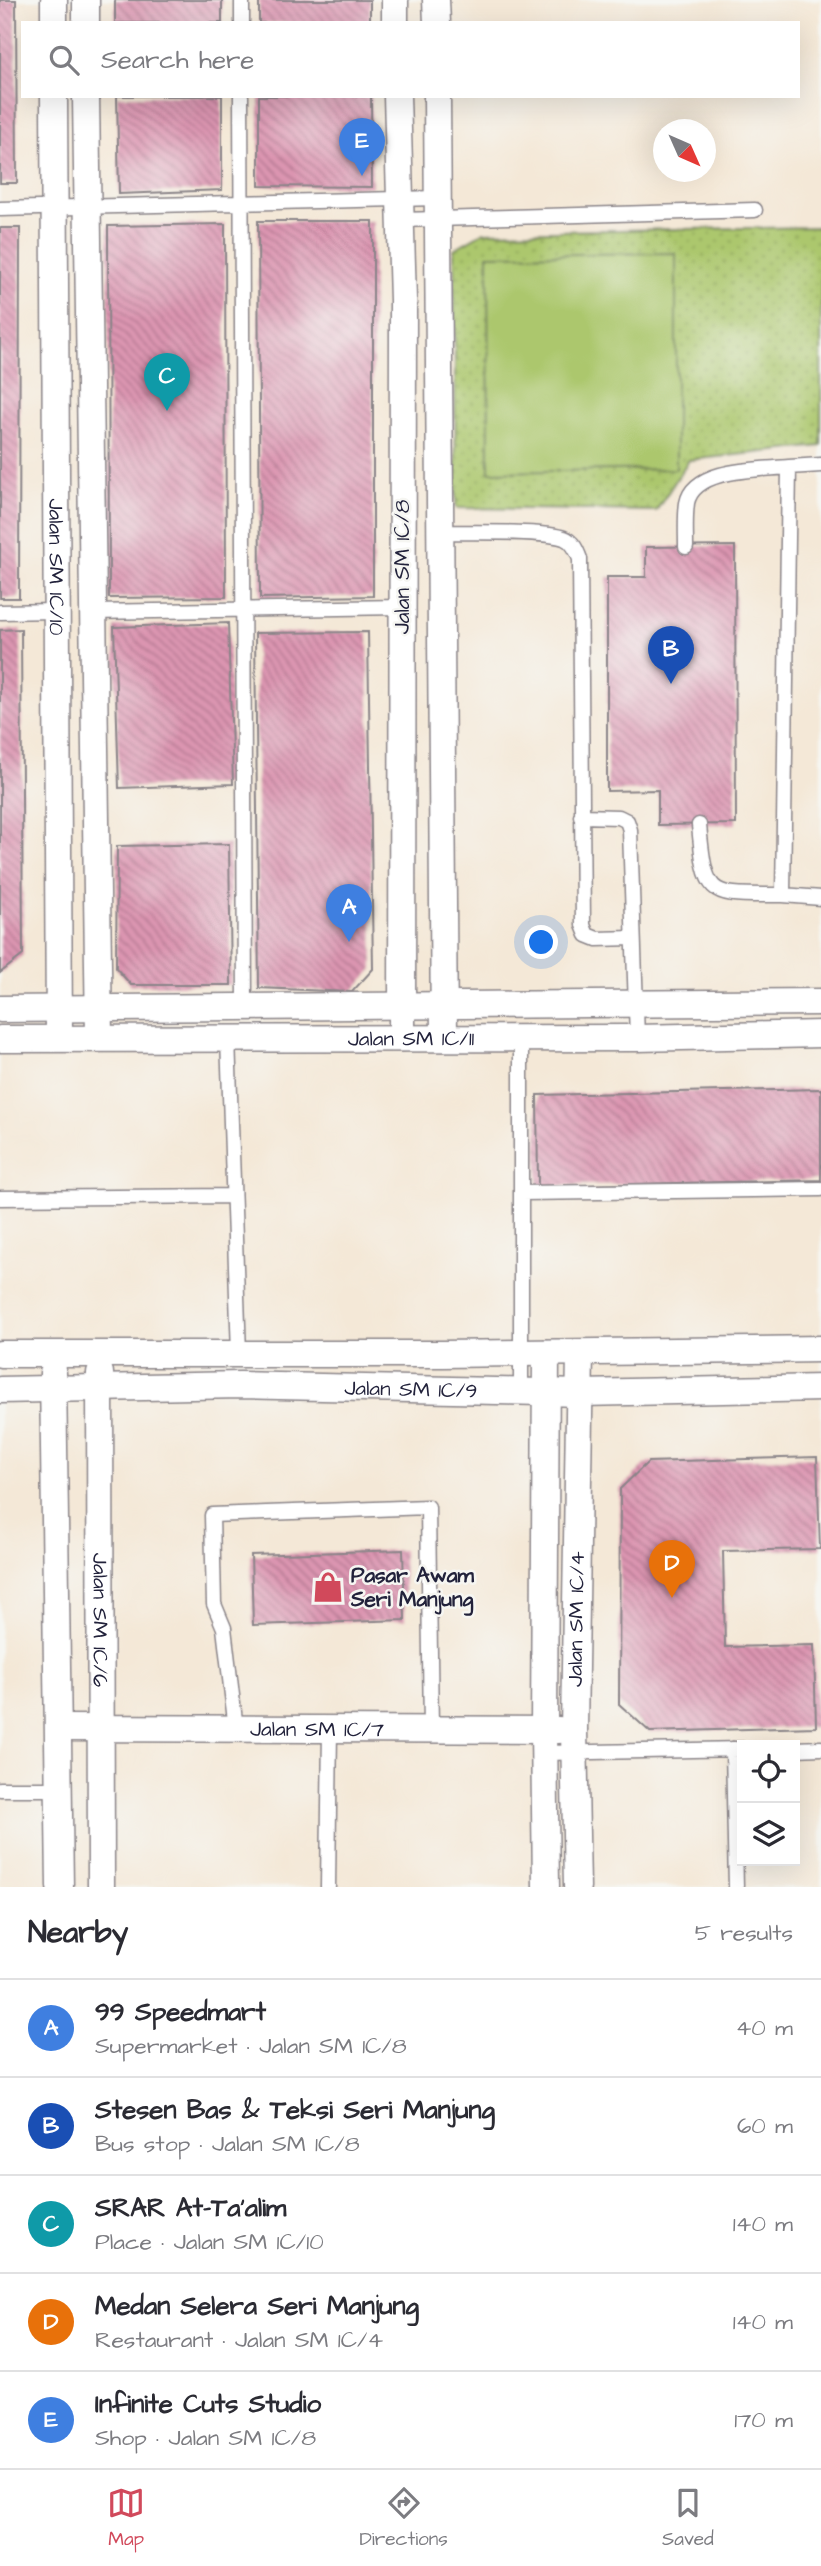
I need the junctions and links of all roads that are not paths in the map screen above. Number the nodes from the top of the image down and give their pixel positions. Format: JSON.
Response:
{"nodes":[{"id":1,"x":54,"y":0,"type":"edge"},
{"id":2,"x":86,"y":0,"type":"edge"},
{"id":3,"x":242,"y":0,"type":"edge"},
{"id":4,"x":395,"y":0,"type":"edge"},
{"id":5,"x":436,"y":0,"type":"edge"},
{"id":6,"x":54,"y":21,"type":"edge"},
{"id":7,"x":86,"y":21,"type":"edge"},
{"id":8,"x":242,"y":21,"type":"edge"},
{"id":9,"x":396,"y":21,"type":"edge"},
{"id":10,"x":437,"y":21,"type":"edge"},
{"id":11,"x":54,"y":98,"type":"edge"},
{"id":12,"x":86,"y":98,"type":"edge"},
{"id":13,"x":241,"y":98,"type":"edge"},
{"id":14,"x":397,"y":98,"type":"edge"},
{"id":15,"x":437,"y":98,"type":"edge"},
{"id":16,"x":240,"y":204,"type":"junction"},
{"id":17,"x":54,"y":208,"type":"junction"},
{"id":18,"x":86,"y":208,"type":"junction"},
{"id":19,"x":438,"y":208,"type":"junction"},
{"id":20,"x":0,"y":209,"type":"edge"},
{"id":21,"x":400,"y":210,"type":"junction"},
{"id":22,"x":755,"y":210,"type":"dead end"},
{"id":23,"x":821,"y":465,"type":"edge"},
{"id":24,"x":789,"y":467,"type":"junction"},
{"id":25,"x":442,"y":532,"type":"junction"},
{"id":26,"x":686,"y":547,"type":"dead end"},
{"id":27,"x":402,"y":607,"type":"junction"},
{"id":28,"x":242,"y":610,"type":"junction"},
{"id":29,"x":55,"y":611,"type":"junction"},
{"id":30,"x":0,"y":612,"type":"edge"},
{"id":31,"x":92,"y":612,"type":"junction"},
{"id":32,"x":581,"y":816,"type":"junction"},
{"id":33,"x":699,"y":825,"type":"dead end"},
{"id":34,"x":783,"y":895,"type":"junction"},
{"id":35,"x":821,"y":898,"type":"edge"},
{"id":36,"x":633,"y":939,"type":"junction"},
{"id":37,"x":821,"y":1002,"type":"edge"},
{"id":38,"x":636,"y":1005,"type":"junction"},
{"id":39,"x":402,"y":1006,"type":"junction"},
{"id":40,"x":443,"y":1006,"type":"junction"},
{"id":41,"x":245,"y":1007,"type":"junction"},
{"id":42,"x":0,"y":1009,"type":"edge"},
{"id":43,"x":59,"y":1009,"type":"junction"},
{"id":44,"x":98,"y":1009,"type":"junction"},
{"id":45,"x":821,"y":1034,"type":"edge"},
{"id":46,"x":59,"y":1038,"type":"junction"},
{"id":47,"x":99,"y":1038,"type":"junction"},
{"id":48,"x":228,"y":1038,"type":"junction"},
{"id":49,"x":402,"y":1038,"type":"junction"},
{"id":50,"x":444,"y":1038,"type":"junction"},
{"id":51,"x":521,"y":1038,"type":"junction"},
{"id":52,"x":637,"y":1038,"type":"junction"},
{"id":53,"x":0,"y":1039,"type":"edge"},
{"id":54,"x":821,"y":1189,"type":"edge"},
{"id":55,"x":522,"y":1193,"type":"junction"},
{"id":56,"x":233,"y":1196,"type":"junction"},
{"id":57,"x":0,"y":1198,"type":"edge"},
{"id":58,"x":821,"y":1349,"type":"edge"},
{"id":59,"x":100,"y":1353,"type":"junction"},
{"id":60,"x":239,"y":1353,"type":"junction"},
{"id":61,"x":534,"y":1353,"type":"junction"},
{"id":62,"x":580,"y":1353,"type":"junction"},
{"id":63,"x":0,"y":1354,"type":"edge"},
{"id":64,"x":54,"y":1354,"type":"junction"},
{"id":65,"x":821,"y":1388,"type":"edge"},
{"id":66,"x":99,"y":1389,"type":"junction"},
{"id":67,"x":0,"y":1390,"type":"edge"},
{"id":68,"x":53,"y":1390,"type":"junction"},
{"id":69,"x":533,"y":1392,"type":"junction"},
{"id":70,"x":581,"y":1393,"type":"junction"},
{"id":71,"x":60,"y":1728,"type":"junction"},
{"id":72,"x":102,"y":1728,"type":"junction"},
{"id":73,"x":236,"y":1729,"type":"junction"},
{"id":74,"x":330,"y":1729,"type":"junction"},
{"id":75,"x":431,"y":1729,"type":"junction"},
{"id":76,"x":544,"y":1741,"type":"junction"},
{"id":77,"x":574,"y":1741,"type":"junction"},
{"id":78,"x":821,"y":1748,"type":"edge"},
{"id":79,"x":737,"y":1749,"type":"edge"},
{"id":80,"x":800,"y":1749,"type":"edge"},
{"id":81,"x":0,"y":1789,"type":"edge"},
{"id":82,"x":60,"y":1789,"type":"junction"},
{"id":83,"x":60,"y":1887,"type":"edge"},
{"id":84,"x":101,"y":1887,"type":"edge"},
{"id":85,"x":328,"y":1887,"type":"edge"},
{"id":86,"x":546,"y":1887,"type":"edge"},
{"id":87,"x":577,"y":1887,"type":"edge"},
{"id":88,"x":736,"y":1887,"type":"edge"}],
"edges":[{"from":1,"to":6,"type":"street"},
{"from":2,"to":7,"type":"street"},
{"from":3,"to":8,"type":"lane"},
{"from":4,"to":9,"type":"street"},
{"from":5,"to":10,"type":"street"},
{"from":11,"to":17,"type":"street","name":"Jalan SM 1C/10"},
{"from":12,"to":18,"type":"street","name":"Jalan SM 1C/10"},
{"from":13,"to":16,"type":"lane"},
{"from":14,"to":21,"type":"street","name":"Jalan SM 1C/8"},
{"from":15,"to":19,"type":"street","name":"Jalan SM 1C/8"},
{"from":16,"to":18,"type":"lane"},
{"from":16,"to":21,"type":"lane"},
{"from":16,"to":28,"type":"lane"},
{"from":17,"to":18,"type":"lane"},
{"from":17,"to":20,"type":"lane"},
{"from":17,"to":29,"type":"street","name":"Jalan SM 1C/10"},
{"from":18,"to":31,"type":"street","name":"Jalan SM 1C/10"},
{"from":19,"to":21,"type":"lane"},
{"from":19,"to":21,"type":"lane"},
{"from":19,"to":22,"type":"lane"},
{"from":19,"to":25,"type":"street","name":"Jalan SM 1C/8"},
{"from":21,"to":27,"type":"street","name":"Jalan SM 1C/8"},
{"from":23,"to":24,"type":"lane"},
{"from":24,"to":26,"type":"lane"},
{"from":24,"to":34,"type":"lane"},
{"from":25,"to":32,"type":"lane"},
{"from":25,"to":40,"type":"street","name":"Jalan SM 1C/8"},
{"from":27,"to":28,"type":"lane"},
{"from":27,"to":39,"type":"street","name":"Jalan SM 1C/8"},
{"from":28,"to":31,"type":"lane"},
{"from":28,"to":41,"type":"lane"},
{"from":29,"to":30,"type":"lane"},
{"from":29,"to":43,"type":"street","name":"Jalan SM 1C/10"},
{"from":31,"to":44,"type":"street","name":"Jalan SM 1C/10"},
{"from":32,"to":36,"type":"lane"},
{"from":32,"to":36,"type":"lane"},
{"from":33,"to":34,"type":"lane"},
{"from":34,"to":35,"type":"lane"},
{"from":36,"to":38,"type":"lane"},
{"from":37,"to":38,"type":"street","name":"Jalan SM 1C/11"},
{"from":38,"to":40,"type":"street","name":"Jalan SM 1C/11"},
{"from":38,"to":52,"type":"lane"},
{"from":39,"to":40,"type":"street","name":"Jalan SM 1C/11"},
{"from":39,"to":41,"type":"street","name":"Jalan SM 1C/11"},
{"from":39,"to":49,"type":"street","name":"Jalan SM 1C/8"},
{"from":40,"to":50,"type":"street","name":"Jalan SM 1C/8"},
{"from":41,"to":44,"type":"street","name":"Jalan SM 1C/11"},
{"from":42,"to":43,"type":"street","name":"Jalan SM 1C/11"},
{"from":43,"to":44,"type":"street","name":"Jalan SM 1C/11"},
{"from":43,"to":46,"type":"street","name":"Jalan SM 1C/10"},
{"from":44,"to":47,"type":"street","name":"Jalan SM 1C/10"},
{"from":45,"to":52,"type":"street","name":"Jalan SM 1C/11"},
{"from":46,"to":47,"type":"street","name":"Jalan SM 1C/11"},
{"from":46,"to":53,"type":"street","name":"Jalan SM 1C/11"},
{"from":47,"to":48,"type":"street","name":"Jalan SM 1C/11"},
{"from":48,"to":49,"type":"street","name":"Jalan SM 1C/11"},
{"from":48,"to":56,"type":"lane"},
{"from":49,"to":50,"type":"street","name":"Jalan SM 1C/11"},
{"from":50,"to":51,"type":"street","name":"Jalan SM 1C/11"},
{"from":51,"to":52,"type":"street","name":"Jalan SM 1C/11"},
{"from":51,"to":55,"type":"lane"},
{"from":54,"to":55,"type":"lane"},
{"from":55,"to":61,"type":"lane"},
{"from":56,"to":57,"type":"lane"},
{"from":56,"to":60,"type":"lane"},
{"from":58,"to":62,"type":"street","name":"Jalan SM 1C/9"},
{"from":59,"to":60,"type":"street","name":"Jalan SM 1C/9"},
{"from":59,"to":64,"type":"street","name":"Jalan SM 1C/9"},
{"from":59,"to":66,"type":"street","name":"Jalan SM 1C/6"},
{"from":60,"to":61,"type":"street","name":"Jalan SM 1C/9"},
{"from":61,"to":62,"type":"street","name":"Jalan SM 1C/9"},
{"from":61,"to":69,"type":"street","name":"Jalan SM 1C/4"},
{"from":62,"to":70,"type":"street","name":"Jalan SM 1C/4"},
{"from":63,"to":64,"type":"street","name":"Jalan SM 1C/9"},
{"from":64,"to":68,"type":"street","name":"Jalan SM 1C/6"},
{"from":65,"to":70,"type":"street","name":"Jalan SM 1C/9"},
{"from":66,"to":68,"type":"street","name":"Jalan SM 1C/9"},
{"from":66,"to":69,"type":"street","name":"Jalan SM 1C/9"},
{"from":66,"to":72,"type":"street","name":"Jalan SM 1C/6"},
{"from":67,"to":68,"type":"street","name":"Jalan SM 1C/9"},
{"from":68,"to":71,"type":"street","name":"Jalan SM 1C/6"},
{"from":69,"to":70,"type":"street","name":"Jalan SM 1C/9"},
{"from":69,"to":76,"type":"street","name":"Jalan SM 1C/4"},
{"from":70,"to":77,"type":"street","name":"Jalan SM 1C/4"},
{"from":71,"to":72,"type":"street","name":"Jalan SM 1C/7"},
{"from":71,"to":82,"type":"street","name":"Jalan SM 1C/6"},
{"from":72,"to":73,"type":"street","name":"Jalan SM 1C/7"},
{"from":72,"to":84,"type":"street","name":"Jalan SM 1C/6"},
{"from":73,"to":74,"type":"street","name":"Jalan SM 1C/7"},
{"from":73,"to":75,"type":"lane"},
{"from":74,"to":75,"type":"street","name":"Jalan SM 1C/7"},
{"from":74,"to":85,"type":"lane"},
{"from":75,"to":76,"type":"street","name":"Jalan SM 1C/7"},
{"from":76,"to":77,"type":"street","name":"Jalan SM 1C/7"},
{"from":76,"to":86,"type":"street","name":"Jalan SM 1C/4"},
{"from":77,"to":79,"type":"lane"},
{"from":77,"to":87,"type":"street","name":"Jalan SM 1C/4"},
{"from":78,"to":80,"type":"lane"},
{"from":79,"to":88,"type":"lane"},
{"from":81,"to":82,"type":"lane"},
{"from":82,"to":83,"type":"street","name":"Jalan SM 1C/6"}]}
